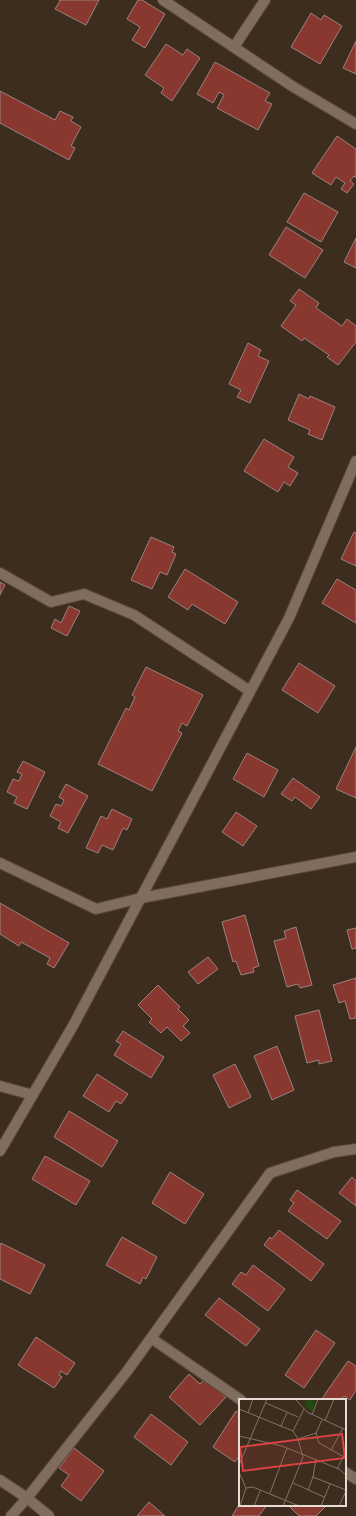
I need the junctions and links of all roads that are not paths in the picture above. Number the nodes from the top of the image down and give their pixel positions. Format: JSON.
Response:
{"nodes":[{"id":1,"x":163,"y":0,"type":"edge"},
{"id":2,"x":265,"y":0,"type":"edge"},
{"id":3,"x":234,"y":47,"type":"junction"},
{"id":4,"x":356,"y":124,"type":"edge"},
{"id":5,"x":356,"y":461,"type":"edge"},
{"id":6,"x":0,"y":573,"type":"edge"},
{"id":7,"x":250,"y":691,"type":"junction"},
{"id":8,"x":356,"y":857,"type":"edge"},
{"id":9,"x":0,"y":863,"type":"edge"},
{"id":10,"x":141,"y":898,"type":"junction"},
{"id":11,"x":0,"y":1086,"type":"edge"},
{"id":12,"x":33,"y":1095,"type":"junction"},
{"id":13,"x":356,"y":1149,"type":"edge"},
{"id":14,"x":0,"y":1151,"type":"edge"},
{"id":15,"x":151,"y":1338,"type":"junction"},
{"id":16,"x":240,"y":1399,"type":"edge"},
{"id":17,"x":346,"y":1473,"type":"edge"},
{"id":18,"x":356,"y":1479,"type":"edge"},
{"id":19,"x":0,"y":1480,"type":"edge"},
{"id":20,"x":27,"y":1498,"type":"junction"},
{"id":21,"x":11,"y":1516,"type":"edge"},
{"id":22,"x":49,"y":1516,"type":"edge"}],
"edges":[{"from":1,"to":3,"type":"street"},
{"from":2,"to":3,"type":"street"},
{"from":3,"to":4,"type":"street"},
{"from":5,"to":7,"type":"street"},
{"from":6,"to":7,"type":"street"},
{"from":7,"to":10,"type":"street"},
{"from":8,"to":10,"type":"street"},
{"from":9,"to":10,"type":"street"},
{"from":10,"to":12,"type":"street"},
{"from":11,"to":12,"type":"street"},
{"from":12,"to":14,"type":"street"},
{"from":13,"to":15,"type":"street"},
{"from":15,"to":16,"type":"street"},
{"from":15,"to":20,"type":"street"},
{"from":17,"to":18,"type":"street"},
{"from":19,"to":20,"type":"street"},
{"from":20,"to":21,"type":"street"},
{"from":20,"to":22,"type":"street"}]}
